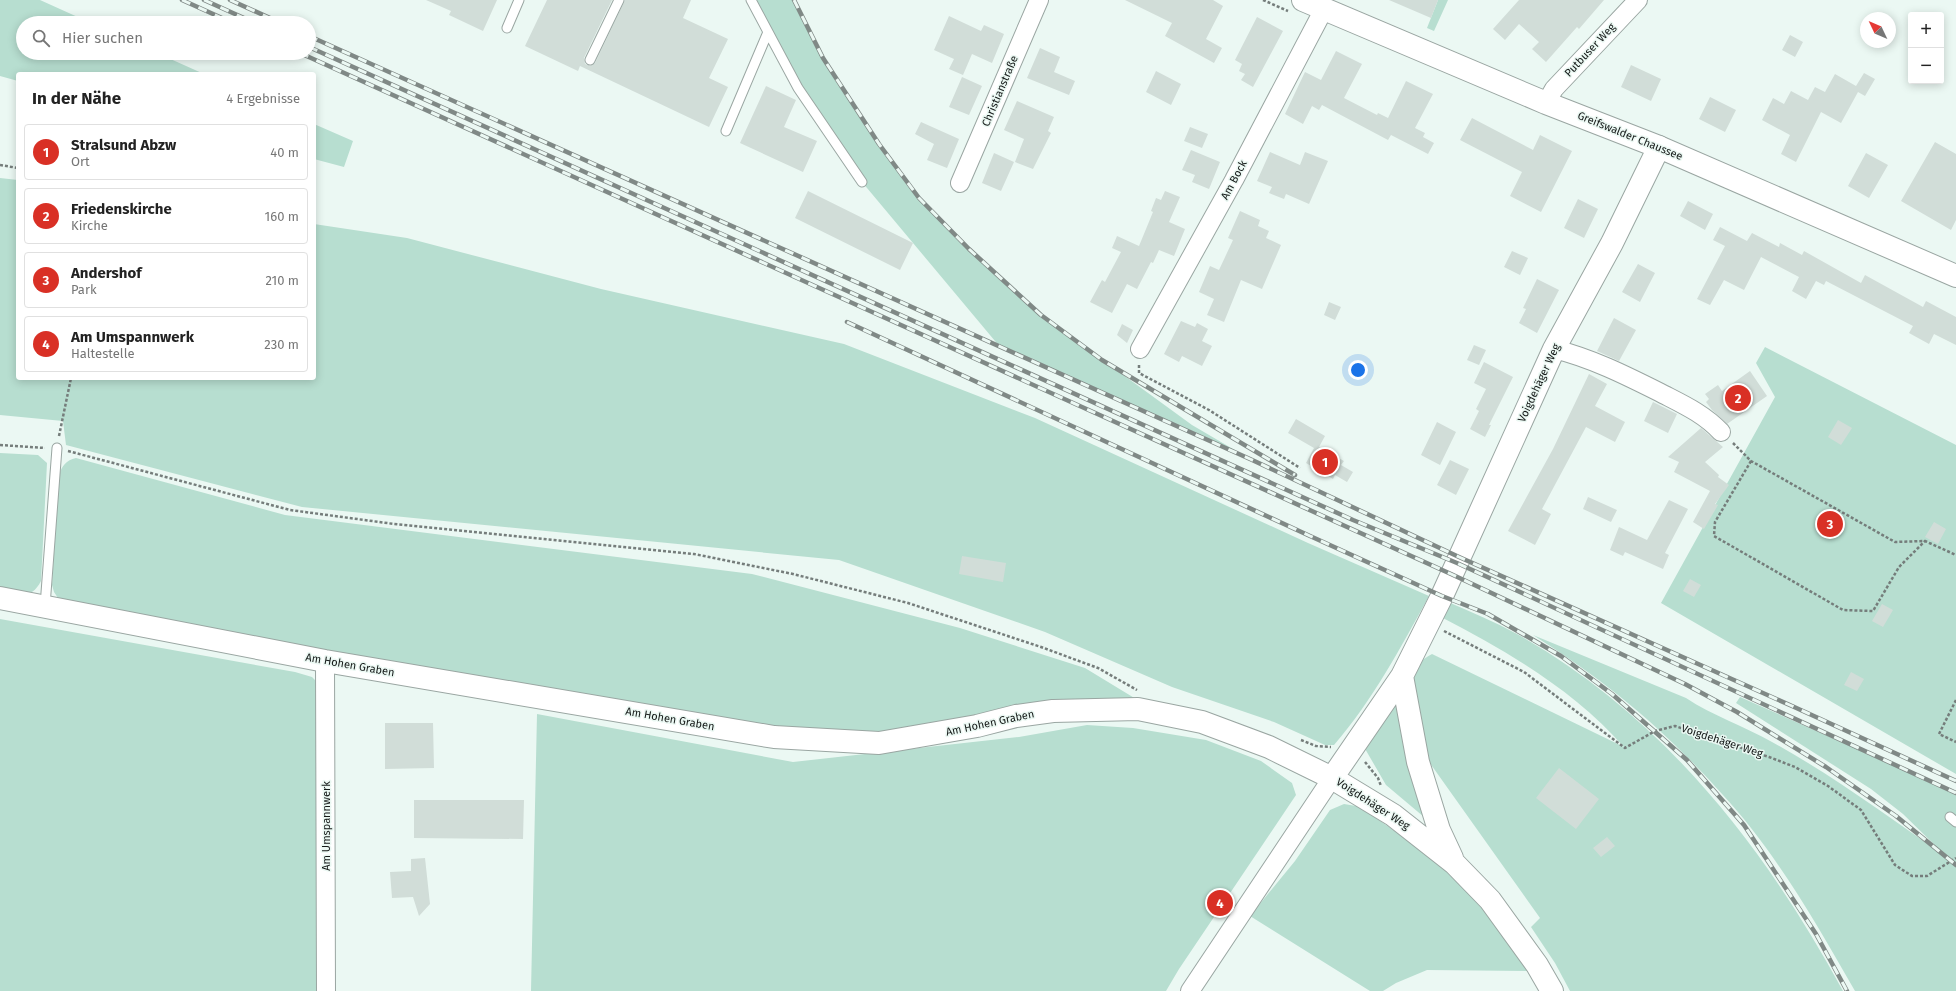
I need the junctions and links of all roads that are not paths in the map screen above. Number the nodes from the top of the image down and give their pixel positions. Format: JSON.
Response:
{"nodes":[{"id":1,"x":519,"y":0,"type":"edge"},
{"id":2,"x":619,"y":0,"type":"edge"},
{"id":3,"x":751,"y":0,"type":"edge"},
{"id":4,"x":1039,"y":0,"type":"edge"},
{"id":5,"x":1303,"y":0,"type":"edge"},
{"id":6,"x":1638,"y":0,"type":"edge"},
{"id":7,"x":1324,"y":9,"type":"junction"},
{"id":8,"x":507,"y":28,"type":"dead end"},
{"id":9,"x":768,"y":32,"type":"junction"},
{"id":10,"x":590,"y":60,"type":"dead end"},
{"id":11,"x":1546,"y":103,"type":"junction"},
{"id":12,"x":726,"y":131,"type":"dead end"},
{"id":13,"x":1659,"y":147,"type":"junction"},
{"id":14,"x":862,"y":182,"type":"dead end"},
{"id":15,"x":960,"y":183,"type":"dead end"},
{"id":16,"x":1956,"y":276,"type":"edge"},
{"id":17,"x":1140,"y":349,"type":"road end"},
{"id":18,"x":1554,"y":349,"type":"junction"},
{"id":19,"x":1721,"y":432,"type":"road end"},
{"id":20,"x":57,"y":448,"type":"road end"},
{"id":21,"x":0,"y":598,"type":"edge"},
{"id":22,"x":45,"y":606,"type":"junction"},
{"id":23,"x":325,"y":662,"type":"junction"},
{"id":24,"x":1402,"y":676,"type":"junction"},
{"id":25,"x":1332,"y":778,"type":"junction"},
{"id":26,"x":1454,"y":863,"type":"junction"},
{"id":27,"x":326,"y":991,"type":"edge"},
{"id":28,"x":1190,"y":991,"type":"edge"},
{"id":29,"x":1552,"y":991,"type":"edge"}],
"edges":[{"from":1,"to":8,"type":"lane"},
{"from":2,"to":10,"type":"lane"},
{"from":3,"to":9,"type":"lane"},
{"from":4,"to":15,"type":"street","name":"Christianstraße"},
{"from":5,"to":7,"type":"street","name":"Greifswalder Chaussee"},
{"from":6,"to":11,"type":"street","name":"Putbuser Weg"},
{"from":7,"to":11,"type":"street","name":"Greifswalder Chaussee"},
{"from":7,"to":17,"type":"street","name":"Am Bock"},
{"from":9,"to":12,"type":"lane"},
{"from":9,"to":14,"type":"lane"},
{"from":11,"to":13,"type":"street","name":"Greifswalder Chaussee"},
{"from":13,"to":16,"type":"street","name":"Greifswalder Chaussee"},
{"from":13,"to":18,"type":"street","name":"Voigdehäger Weg"},
{"from":18,"to":19,"type":"street"},
{"from":18,"to":24,"type":"street","name":"Voigdehäger Weg"},
{"from":20,"to":22,"type":"lane"},
{"from":21,"to":22,"type":"street","name":"Am Hohen Graben"},
{"from":22,"to":23,"type":"street","name":"Am Hohen Graben"},
{"from":23,"to":25,"type":"street","name":"Am Hohen Graben"},
{"from":23,"to":27,"type":"street","name":"Am Umspannwerk"},
{"from":24,"to":25,"type":"street","name":"Voigdehäger Weg"},
{"from":24,"to":26,"type":"street","name":"Voigdehäger Weg"},
{"from":25,"to":26,"type":"street","name":"Voigdehäger Weg"},
{"from":25,"to":28,"type":"street"},
{"from":26,"to":29,"type":"street","name":"Voigdehäger Weg"}]}
